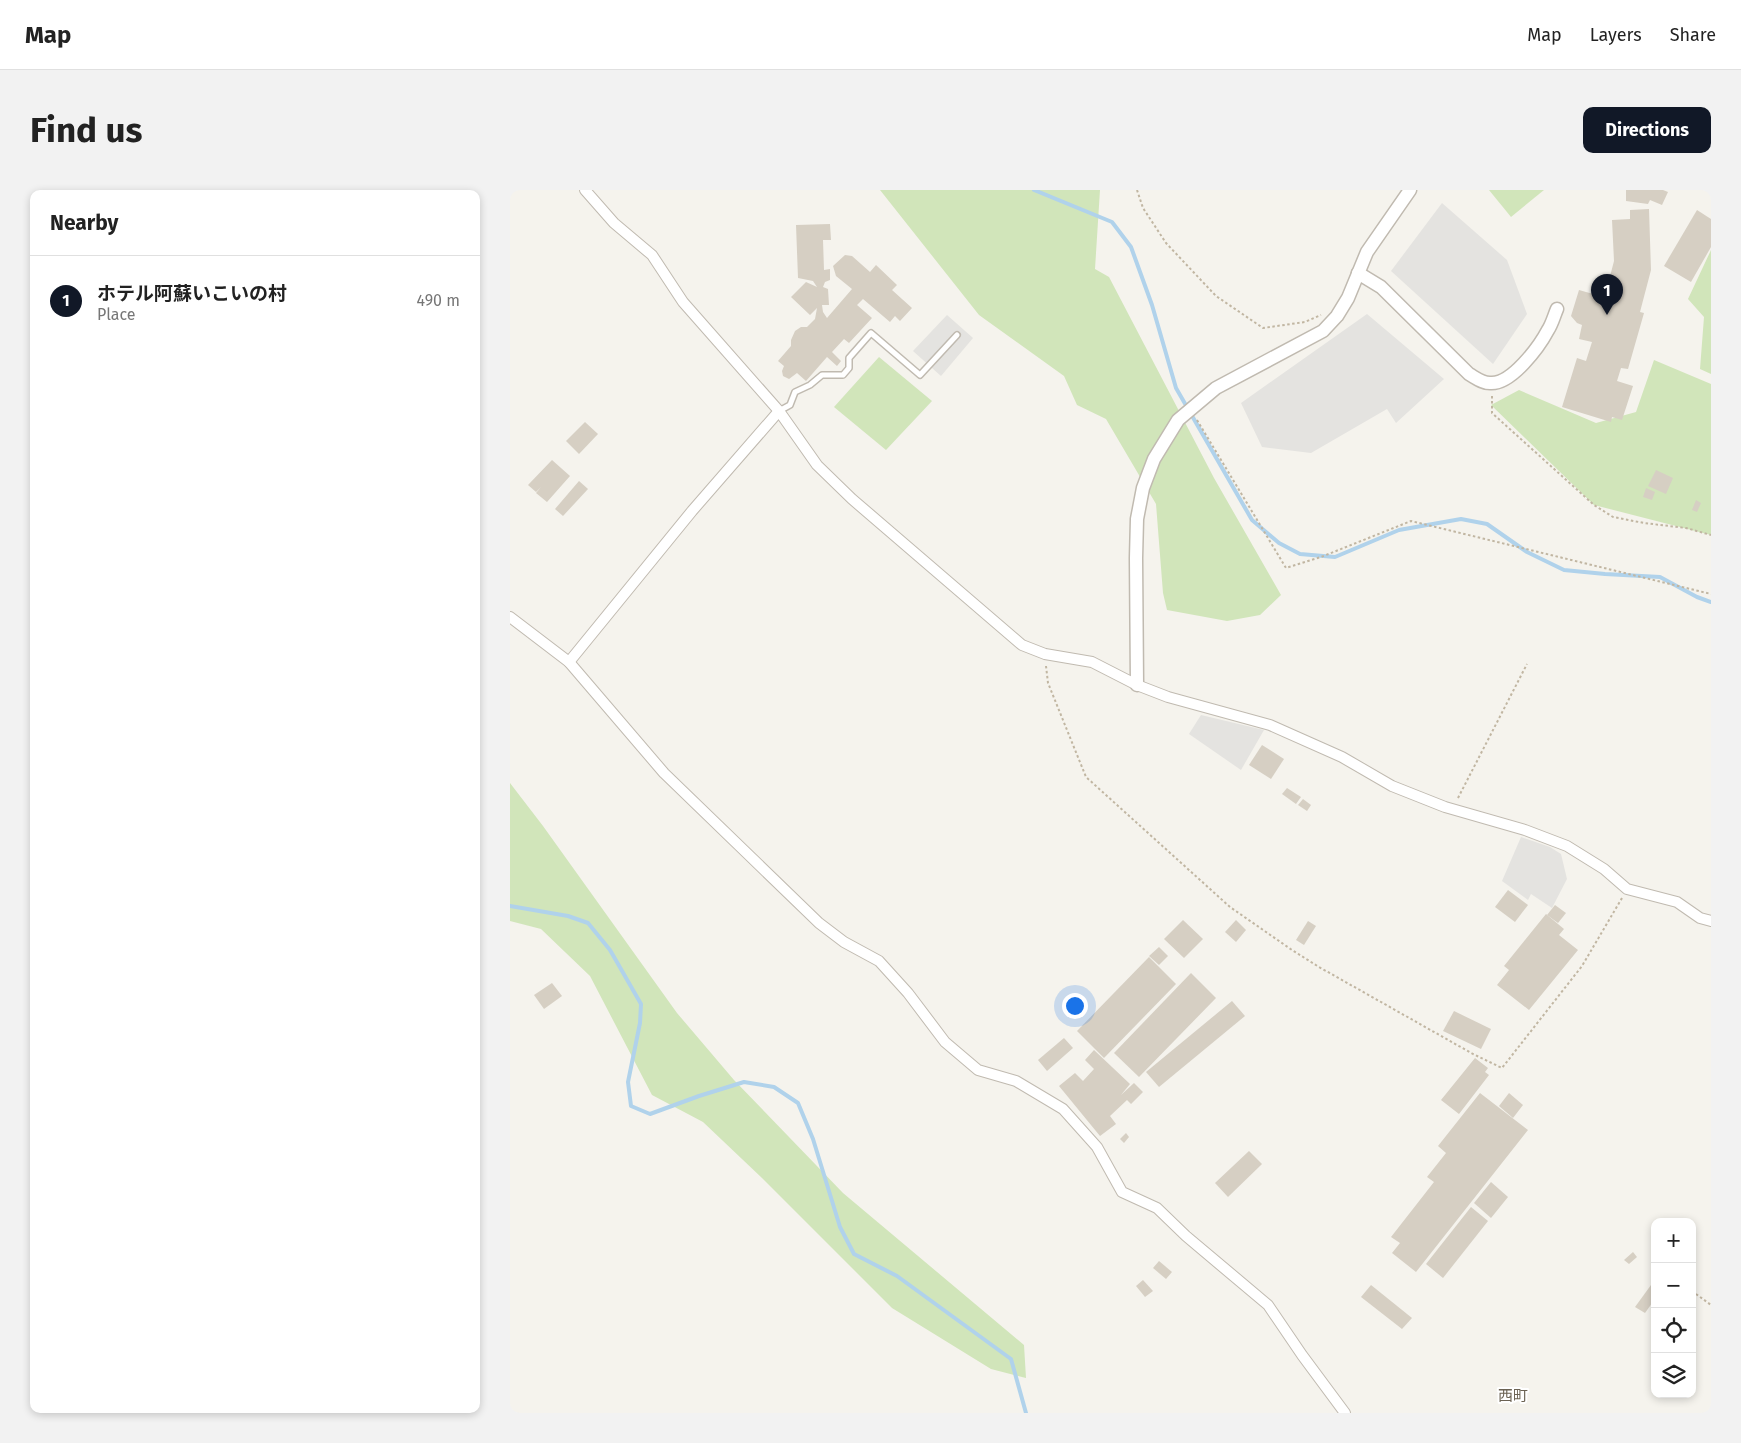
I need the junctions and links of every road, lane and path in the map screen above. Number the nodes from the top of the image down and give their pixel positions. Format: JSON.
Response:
{"nodes":[{"id":1,"x":585,"y":190,"type":"edge"},
{"id":2,"x":1137,"y":190,"type":"edge"},
{"id":3,"x":1410,"y":190,"type":"edge"},
{"id":4,"x":1358,"y":273,"type":"junction"},
{"id":5,"x":1557,"y":309,"type":"dead end"},
{"id":6,"x":1321,"y":314,"type":"dead end"},
{"id":7,"x":957,"y":335,"type":"dead end"},
{"id":8,"x":1492,"y":384,"type":"junction"},
{"id":9,"x":779,"y":411,"type":"junction"},
{"id":10,"x":1193,"y":414,"type":"dead end"},
{"id":11,"x":1711,"y":535,"type":"edge"},
{"id":12,"x":1711,"y":594,"type":"edge"},
{"id":13,"x":510,"y":617,"type":"edge"},
{"id":14,"x":1045,"y":654,"type":"junction"},
{"id":15,"x":568,"y":662,"type":"junction"},
{"id":16,"x":1527,"y":664,"type":"dead end"},
{"id":17,"x":1137,"y":685,"type":"junction"},
{"id":18,"x":1458,"y":798,"type":"dead end"},
{"id":19,"x":1627,"y":889,"type":"junction"},
{"id":20,"x":1711,"y":922,"type":"edge"},
{"id":21,"x":1696,"y":1294,"type":"edge"},
{"id":22,"x":1711,"y":1305,"type":"edge"},
{"id":23,"x":1345,"y":1413,"type":"edge"}],
"edges":[{"from":1,"to":9,"type":"street"},
{"from":2,"to":6,"type":"path"},
{"from":3,"to":4,"type":"street"},
{"from":4,"to":8,"type":"street"},
{"from":4,"to":17,"type":"street"},
{"from":5,"to":8,"type":"street"},
{"from":7,"to":9,"type":"lane"},
{"from":8,"to":11,"type":"path"},
{"from":9,"to":14,"type":"street"},
{"from":9,"to":15,"type":"street"},
{"from":10,"to":12,"type":"path"},
{"from":13,"to":15,"type":"street"},
{"from":14,"to":17,"type":"street"},
{"from":14,"to":19,"type":"path"},
{"from":15,"to":23,"type":"street"},
{"from":16,"to":18,"type":"path"},
{"from":17,"to":19,"type":"street"},
{"from":19,"to":20,"type":"street"},
{"from":21,"to":22,"type":"path"}]}
